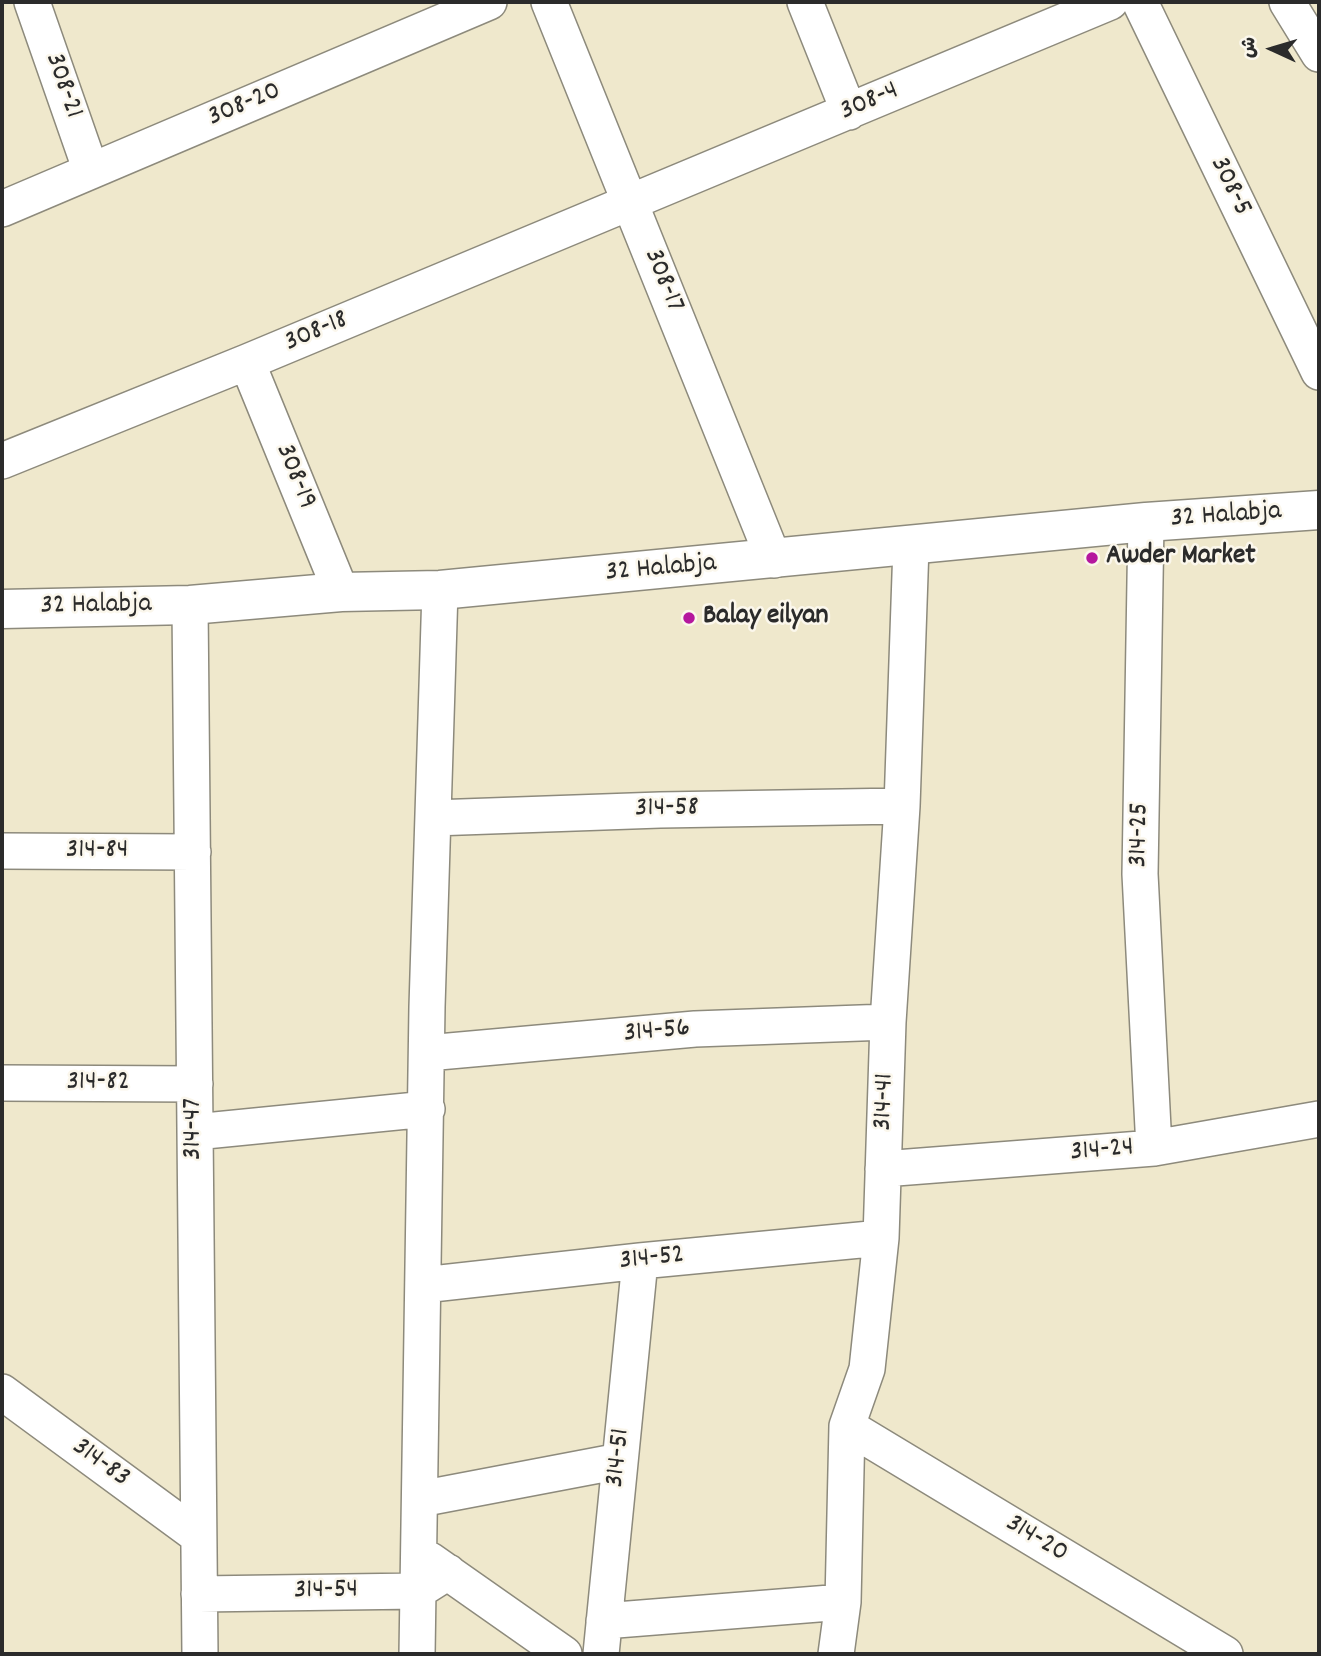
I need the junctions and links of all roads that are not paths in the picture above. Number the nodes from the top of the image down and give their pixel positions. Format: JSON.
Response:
{"nodes":[{"id":1,"x":32,"y":2,"type":"edge"},
{"id":2,"x":489,"y":2,"type":"edge"},
{"id":3,"x":549,"y":2,"type":"edge"},
{"id":4,"x":805,"y":2,"type":"edge"},
{"id":5,"x":1110,"y":2,"type":"edge"},
{"id":6,"x":1140,"y":2,"type":"edge"},
{"id":7,"x":1287,"y":2,"type":"edge"},
{"id":8,"x":1319,"y":54,"type":"edge"},
{"id":9,"x":849,"y":112,"type":"junction"},
{"id":10,"x":92,"y":171,"type":"junction"},
{"id":11,"x":630,"y":202,"type":"junction"},
{"id":12,"x":2,"y":209,"type":"edge"},
{"id":13,"x":247,"y":362,"type":"junction"},
{"id":14,"x":1319,"y":372,"type":"edge"},
{"id":15,"x":2,"y":461,"type":"edge"},
{"id":16,"x":1319,"y":510,"type":"edge"},
{"id":17,"x":1146,"y":522,"type":"junction"},
{"id":18,"x":911,"y":546,"type":"junction"},
{"id":19,"x":774,"y":560,"type":"junction"},
{"id":20,"x":440,"y":590,"type":"junction"},
{"id":21,"x":341,"y":592,"type":"junction"},
{"id":22,"x":190,"y":605,"type":"junction"},
{"id":23,"x":2,"y":609,"type":"edge"},
{"id":24,"x":902,"y":806,"type":"junction"},
{"id":25,"x":433,"y":818,"type":"junction"},
{"id":26,"x":2,"y":851,"type":"edge"},
{"id":27,"x":193,"y":852,"type":"junction"},
{"id":28,"x":888,"y":1022,"type":"junction"},
{"id":29,"x":427,"y":1053,"type":"junction"},
{"id":30,"x":2,"y":1083,"type":"edge"},
{"id":31,"x":195,"y":1084,"type":"junction"},
{"id":32,"x":427,"y":1109,"type":"junction"},
{"id":33,"x":1319,"y":1119,"type":"edge"},
{"id":34,"x":195,"y":1132,"type":"junction"},
{"id":35,"x":1154,"y":1148,"type":"junction"},
{"id":36,"x":883,"y":1169,"type":"junction"},
{"id":37,"x":881,"y":1238,"type":"junction"},
{"id":38,"x":640,"y":1261,"type":"junction"},
{"id":39,"x":424,"y":1285,"type":"junction"},
{"id":40,"x":2,"y":1392,"type":"edge"},
{"id":41,"x":847,"y":1426,"type":"junction"},
{"id":42,"x":620,"y":1461,"type":"junction"},
{"id":43,"x":420,"y":1499,"type":"junction"},
{"id":44,"x":198,"y":1536,"type":"junction"},
{"id":45,"x":419,"y":1552,"type":"junction"},
{"id":46,"x":448,"y":1572,"type":"junction"},
{"id":47,"x":418,"y":1591,"type":"junction"},
{"id":48,"x":199,"y":1594,"type":"junction"},
{"id":49,"x":843,"y":1602,"type":"junction"},
{"id":50,"x":603,"y":1638,"type":"edge"},
{"id":51,"x":200,"y":1654,"type":"edge"},
{"id":52,"x":417,"y":1654,"type":"edge"},
{"id":53,"x":564,"y":1654,"type":"edge"},
{"id":54,"x":836,"y":1654,"type":"edge"},
{"id":55,"x":1225,"y":1654,"type":"edge"}],
"edges":[{"from":1,"to":10,"type":"street","name":"308-21"},
{"from":2,"to":10,"type":"street","name":"308-20"},
{"from":3,"to":11,"type":"street","name":"308-17"},
{"from":4,"to":9,"type":"street"},
{"from":5,"to":9,"type":"street","name":"308-4"},
{"from":6,"to":14,"type":"street","name":"308-5"},
{"from":7,"to":8,"type":"street"},
{"from":9,"to":11,"type":"street","name":"308-4"},
{"from":10,"to":12,"type":"street","name":"308-20"},
{"from":11,"to":13,"type":"street","name":"308-18"},
{"from":11,"to":19,"type":"street","name":"308-17"},
{"from":13,"to":15,"type":"street","name":"308-18"},
{"from":13,"to":21,"type":"street","name":"308-19"},
{"from":16,"to":17,"type":"street","name":"32 Halabja"},
{"from":17,"to":18,"type":"street","name":"32 Halabja"},
{"from":17,"to":35,"type":"street","name":"314-25"},
{"from":18,"to":19,"type":"street","name":"32 Halabja"},
{"from":18,"to":24,"type":"street","name":"314-41"},
{"from":19,"to":20,"type":"street","name":"32 Halabja"},
{"from":20,"to":21,"type":"street","name":"32 Halabja"},
{"from":20,"to":25,"type":"street"},
{"from":21,"to":22,"type":"street","name":"32 Halabja"},
{"from":22,"to":23,"type":"street","name":"32 Halabja"},
{"from":22,"to":27,"type":"street","name":"314-47"},
{"from":24,"to":25,"type":"street","name":"314-58"},
{"from":24,"to":28,"type":"street","name":"314-41"},
{"from":25,"to":29,"type":"street"},
{"from":26,"to":27,"type":"street","name":"314-84"},
{"from":27,"to":31,"type":"street","name":"314-47"},
{"from":28,"to":29,"type":"street","name":"314-56"},
{"from":28,"to":36,"type":"street","name":"314-41"},
{"from":29,"to":32,"type":"street"},
{"from":30,"to":31,"type":"street","name":"314-82"},
{"from":31,"to":34,"type":"street","name":"314-47"},
{"from":32,"to":34,"type":"street"},
{"from":32,"to":39,"type":"street"},
{"from":33,"to":35,"type":"street","name":"314-24"},
{"from":34,"to":44,"type":"street","name":"314-47"},
{"from":35,"to":36,"type":"street","name":"314-24"},
{"from":36,"to":37,"type":"street","name":"314-41"},
{"from":37,"to":38,"type":"street","name":"314-52"},
{"from":37,"to":41,"type":"street","name":"314-41"},
{"from":38,"to":39,"type":"street","name":"314-52"},
{"from":38,"to":42,"type":"street","name":"314-51"},
{"from":39,"to":43,"type":"street"},
{"from":40,"to":44,"type":"street","name":"314-83"},
{"from":41,"to":49,"type":"street","name":"314-41"},
{"from":41,"to":55,"type":"street","name":"314-20"},
{"from":42,"to":43,"type":"street"},
{"from":42,"to":50,"type":"street","name":"314-51"},
{"from":43,"to":45,"type":"street"},
{"from":44,"to":48,"type":"street","name":"314-47"},
{"from":45,"to":46,"type":"street"},
{"from":45,"to":47,"type":"street"},
{"from":46,"to":47,"type":"street"},
{"from":46,"to":53,"type":"street"},
{"from":47,"to":48,"type":"street","name":"314-54"},
{"from":47,"to":52,"type":"street"},
{"from":48,"to":51,"type":"street","name":"314-47"},
{"from":49,"to":50,"type":"street"},
{"from":49,"to":54,"type":"street","name":"314-41"}]}
